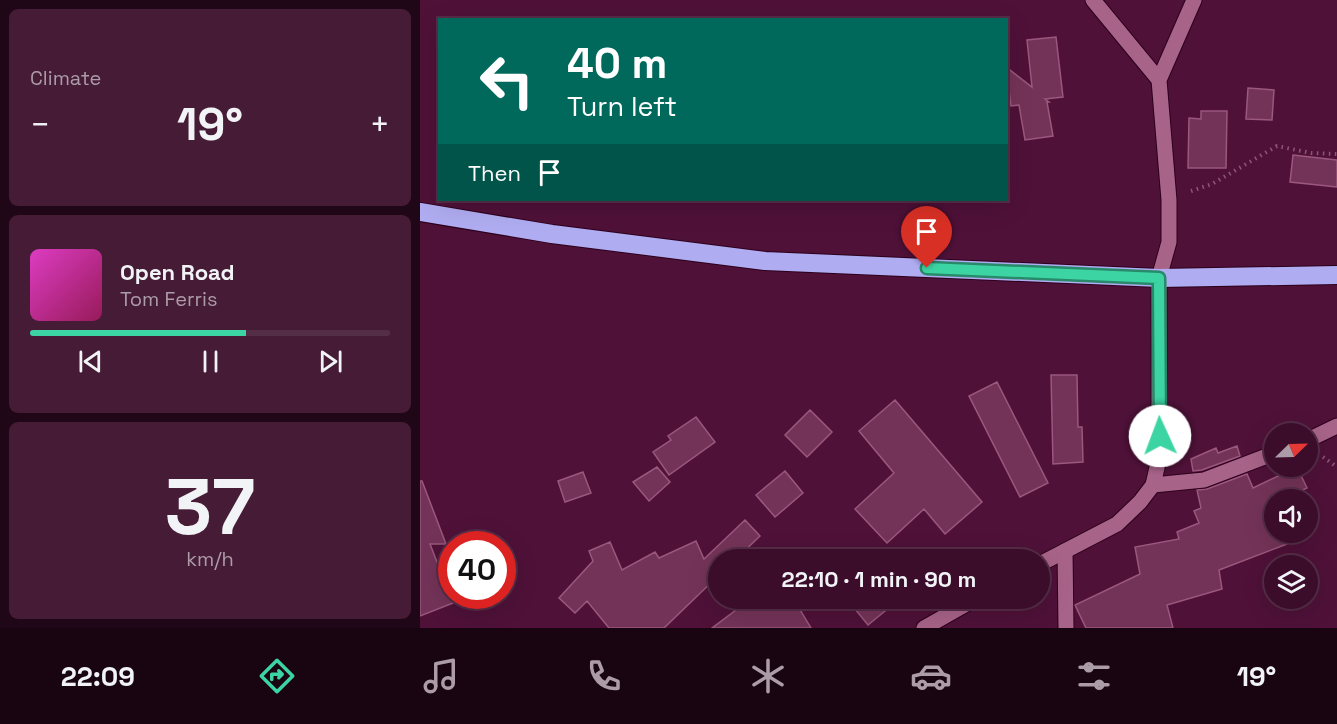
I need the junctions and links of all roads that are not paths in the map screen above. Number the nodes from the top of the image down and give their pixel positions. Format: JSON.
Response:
{"nodes":[{"id":1,"x":1093,"y":0,"type":"edge"},
{"id":2,"x":1194,"y":0,"type":"edge"},
{"id":3,"x":1159,"y":80,"type":"junction"},
{"id":4,"x":420,"y":212,"type":"edge"},
{"id":5,"x":1337,"y":275,"type":"edge"},
{"id":6,"x":1159,"y":278,"type":"junction"},
{"id":7,"x":1337,"y":426,"type":"edge"},
{"id":8,"x":1318,"y":435,"type":"edge"},
{"id":9,"x":1264,"y":457,"type":"edge"},
{"id":10,"x":1153,"y":485,"type":"junction"},
{"id":11,"x":1065,"y":550,"type":"junction"},
{"id":12,"x":1050,"y":558,"type":"edge"},
{"id":13,"x":958,"y":609,"type":"edge"},
{"id":14,"x":924,"y":628,"type":"edge"},
{"id":15,"x":1066,"y":628,"type":"edge"}],
"edges":[{"from":1,"to":3,"type":"street"},
{"from":2,"to":3,"type":"street"},
{"from":3,"to":6,"type":"street"},
{"from":4,"to":6,"type":"highway"},
{"from":5,"to":6,"type":"highway"},
{"from":6,"to":10,"type":"street"},
{"from":7,"to":8,"type":"street"},
{"from":9,"to":10,"type":"street"},
{"from":10,"to":11,"type":"street"},
{"from":11,"to":12,"type":"street"},
{"from":11,"to":15,"type":"street"},
{"from":13,"to":14,"type":"street"}]}
